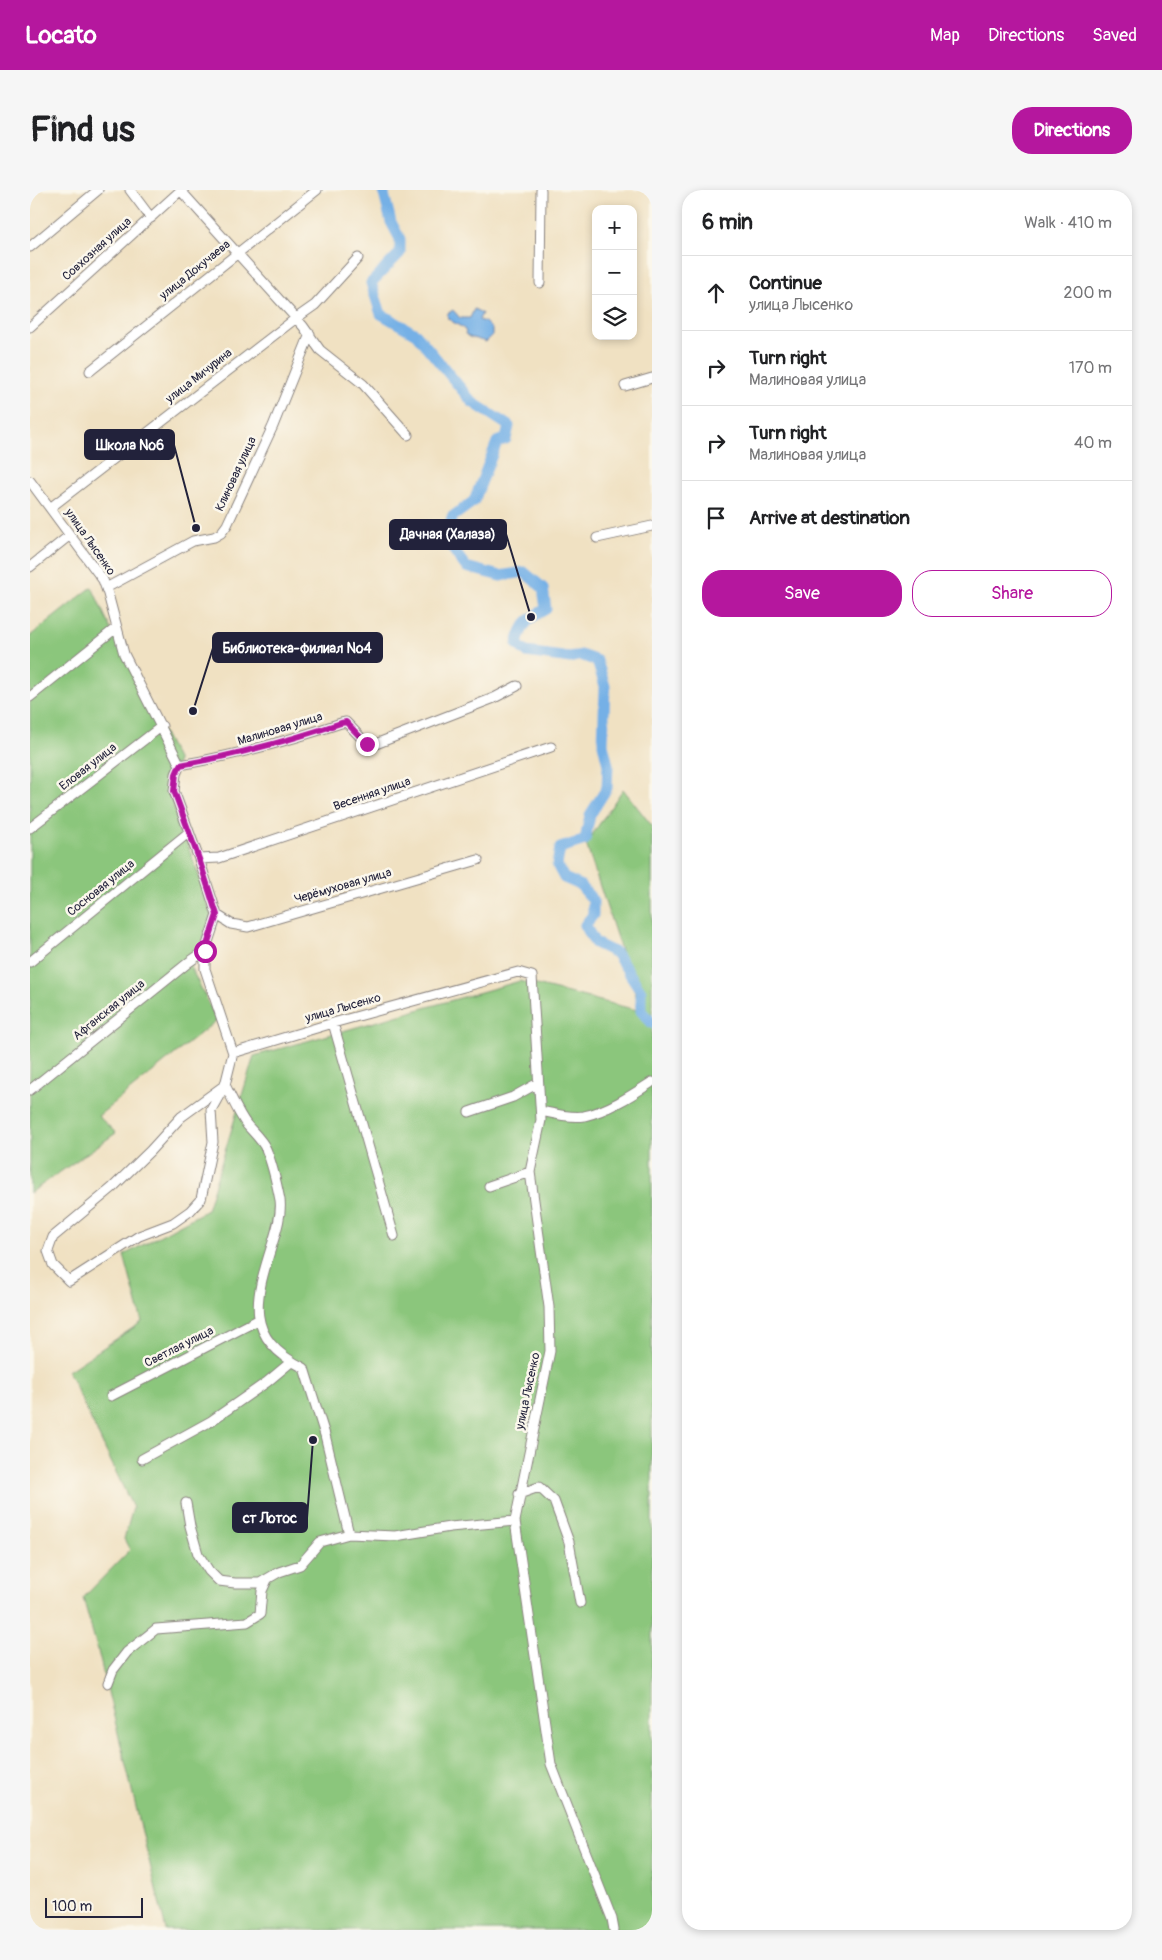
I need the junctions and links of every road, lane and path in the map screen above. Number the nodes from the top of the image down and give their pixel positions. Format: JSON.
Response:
{"nodes":[{"id":1,"x":98,"y":190,"type":"edge"},
{"id":2,"x":130,"y":190,"type":"edge"},
{"id":3,"x":181,"y":190,"type":"edge"},
{"id":4,"x":317,"y":190,"type":"edge"},
{"id":5,"x":541,"y":190,"type":"edge"},
{"id":6,"x":150,"y":218,"type":"junction"},
{"id":7,"x":30,"y":247,"type":"edge"},
{"id":8,"x":238,"y":252,"type":"junction"},
{"id":9,"x":358,"y":258,"type":"dead end"},
{"id":10,"x":540,"y":283,"type":"dead end"},
{"id":11,"x":295,"y":318,"type":"junction"},
{"id":12,"x":30,"y":327,"type":"edge"},
{"id":13,"x":310,"y":334,"type":"junction"},
{"id":14,"x":90,"y":371,"type":"dead end"},
{"id":15,"x":652,"y":378,"type":"edge"},
{"id":16,"x":625,"y":386,"type":"dead end"},
{"id":17,"x":408,"y":435,"type":"dead end"},
{"id":18,"x":30,"y":481,"type":"edge"},
{"id":19,"x":50,"y":508,"type":"junction"},
{"id":20,"x":652,"y":526,"type":"edge"},
{"id":21,"x":70,"y":535,"type":"junction"},
{"id":22,"x":597,"y":538,"type":"dead end"},
{"id":23,"x":30,"y":567,"type":"edge"},
{"id":24,"x":106,"y":588,"type":"junction"},
{"id":25,"x":116,"y":628,"type":"junction"},
{"id":26,"x":517,"y":686,"type":"dead end"},
{"id":27,"x":30,"y":697,"type":"edge"},
{"id":28,"x":162,"y":726,"type":"junction"},
{"id":29,"x":551,"y":747,"type":"dead end"},
{"id":30,"x":180,"y":765,"type":"junction"},
{"id":31,"x":30,"y":828,"type":"edge"},
{"id":32,"x":188,"y":833,"type":"junction"},
{"id":33,"x":199,"y":859,"type":"junction"},
{"id":34,"x":478,"y":860,"type":"dead end"},
{"id":35,"x":217,"y":915,"type":"junction"},
{"id":36,"x":205,"y":951,"type":"junction"},
{"id":37,"x":30,"y":962,"type":"edge"},
{"id":38,"x":333,"y":1023,"type":"junction"},
{"id":39,"x":233,"y":1053,"type":"junction"},
{"id":40,"x":652,"y":1082,"type":"edge"},
{"id":41,"x":538,"y":1083,"type":"junction"},
{"id":42,"x":225,"y":1084,"type":"junction"},
{"id":43,"x":30,"y":1090,"type":"edge"},
{"id":44,"x":541,"y":1111,"type":"junction"},
{"id":45,"x":469,"y":1112,"type":"dead end"},
{"id":46,"x":530,"y":1172,"type":"junction"},
{"id":47,"x":489,"y":1186,"type":"dead end"},
{"id":48,"x":394,"y":1236,"type":"dead end"},
{"id":49,"x":258,"y":1320,"type":"junction"},
{"id":50,"x":291,"y":1362,"type":"junction"},
{"id":51,"x":112,"y":1396,"type":"dead end"},
{"id":52,"x":142,"y":1459,"type":"dead end"},
{"id":53,"x":520,"y":1494,"type":"junction"},
{"id":54,"x":186,"y":1503,"type":"dead end"},
{"id":55,"x":515,"y":1521,"type":"junction"},
{"id":56,"x":349,"y":1534,"type":"junction"},
{"id":57,"x":267,"y":1580,"type":"junction"},
{"id":58,"x":580,"y":1603,"type":"dead end"},
{"id":59,"x":108,"y":1682,"type":"dead end"},
{"id":60,"x":614,"y":1930,"type":"edge"}],
"edges":[{"from":1,"to":7,"type":"street"},
{"from":2,"to":6,"type":"street"},
{"from":3,"to":6,"type":"street","name":"Совхозная улица"},
{"from":3,"to":8,"type":"street"},
{"from":4,"to":8,"type":"street","name":"улица Докучаева"},
{"from":5,"to":10,"type":"street"},
{"from":6,"to":12,"type":"street","name":"Совхозная улица"},
{"from":8,"to":11,"type":"street"},
{"from":8,"to":14,"type":"street","name":"улица Докучаева"},
{"from":9,"to":11,"type":"street","name":"улица Мичурина"},
{"from":11,"to":13,"type":"street"},
{"from":11,"to":19,"type":"street","name":"улица Мичурина"},
{"from":13,"to":17,"type":"street"},
{"from":13,"to":24,"type":"street","name":"Клиновая улица"},
{"from":15,"to":16,"type":"street"},
{"from":18,"to":19,"type":"street","name":"улица Лысенко"},
{"from":19,"to":21,"type":"street","name":"улица Лысенко"},
{"from":20,"to":22,"type":"street"},
{"from":21,"to":23,"type":"street"},
{"from":21,"to":24,"type":"street","name":"улица Лысенко"},
{"from":24,"to":25,"type":"street","name":"улица Лысенко"},
{"from":25,"to":27,"type":"street"},
{"from":25,"to":28,"type":"street","name":"улица Лысенко"},
{"from":26,"to":30,"type":"street","name":"Малиновая улица"},
{"from":28,"to":30,"type":"street","name":"улица Лысенко"},
{"from":28,"to":31,"type":"street","name":"Еловая улица"},
{"from":29,"to":33,"type":"street","name":"Весенняя улица"},
{"from":30,"to":32,"type":"street"},
{"from":32,"to":33,"type":"street"},
{"from":32,"to":37,"type":"street","name":"Сосновая улица"},
{"from":33,"to":35,"type":"street"},
{"from":34,"to":35,"type":"street","name":"Черёмуховая улица"},
{"from":35,"to":36,"type":"street"},
{"from":36,"to":39,"type":"street"},
{"from":36,"to":43,"type":"street","name":"Афганская улица"},
{"from":38,"to":39,"type":"street","name":"улица Лысенко"},
{"from":38,"to":41,"type":"street","name":"улица Лысенко"},
{"from":38,"to":48,"type":"street"},
{"from":39,"to":42,"type":"street"},
{"from":40,"to":44,"type":"street"},
{"from":41,"to":44,"type":"street","name":"улица Лысенко"},
{"from":41,"to":45,"type":"street"},
{"from":42,"to":42,"type":"street"},
{"from":42,"to":49,"type":"street"},
{"from":44,"to":46,"type":"street","name":"улица Лысенко"},
{"from":46,"to":47,"type":"street"},
{"from":46,"to":53,"type":"street","name":"улица Лысенко"},
{"from":49,"to":50,"type":"street"},
{"from":49,"to":51,"type":"street","name":"Светлая улица"},
{"from":50,"to":52,"type":"street"},
{"from":50,"to":56,"type":"street"},
{"from":53,"to":55,"type":"street","name":"улица Лысенко"},
{"from":53,"to":58,"type":"street"},
{"from":54,"to":57,"type":"street"},
{"from":55,"to":56,"type":"street"},
{"from":55,"to":60,"type":"street","name":"улица Лысенко"},
{"from":56,"to":57,"type":"street"},
{"from":57,"to":59,"type":"street"}]}
